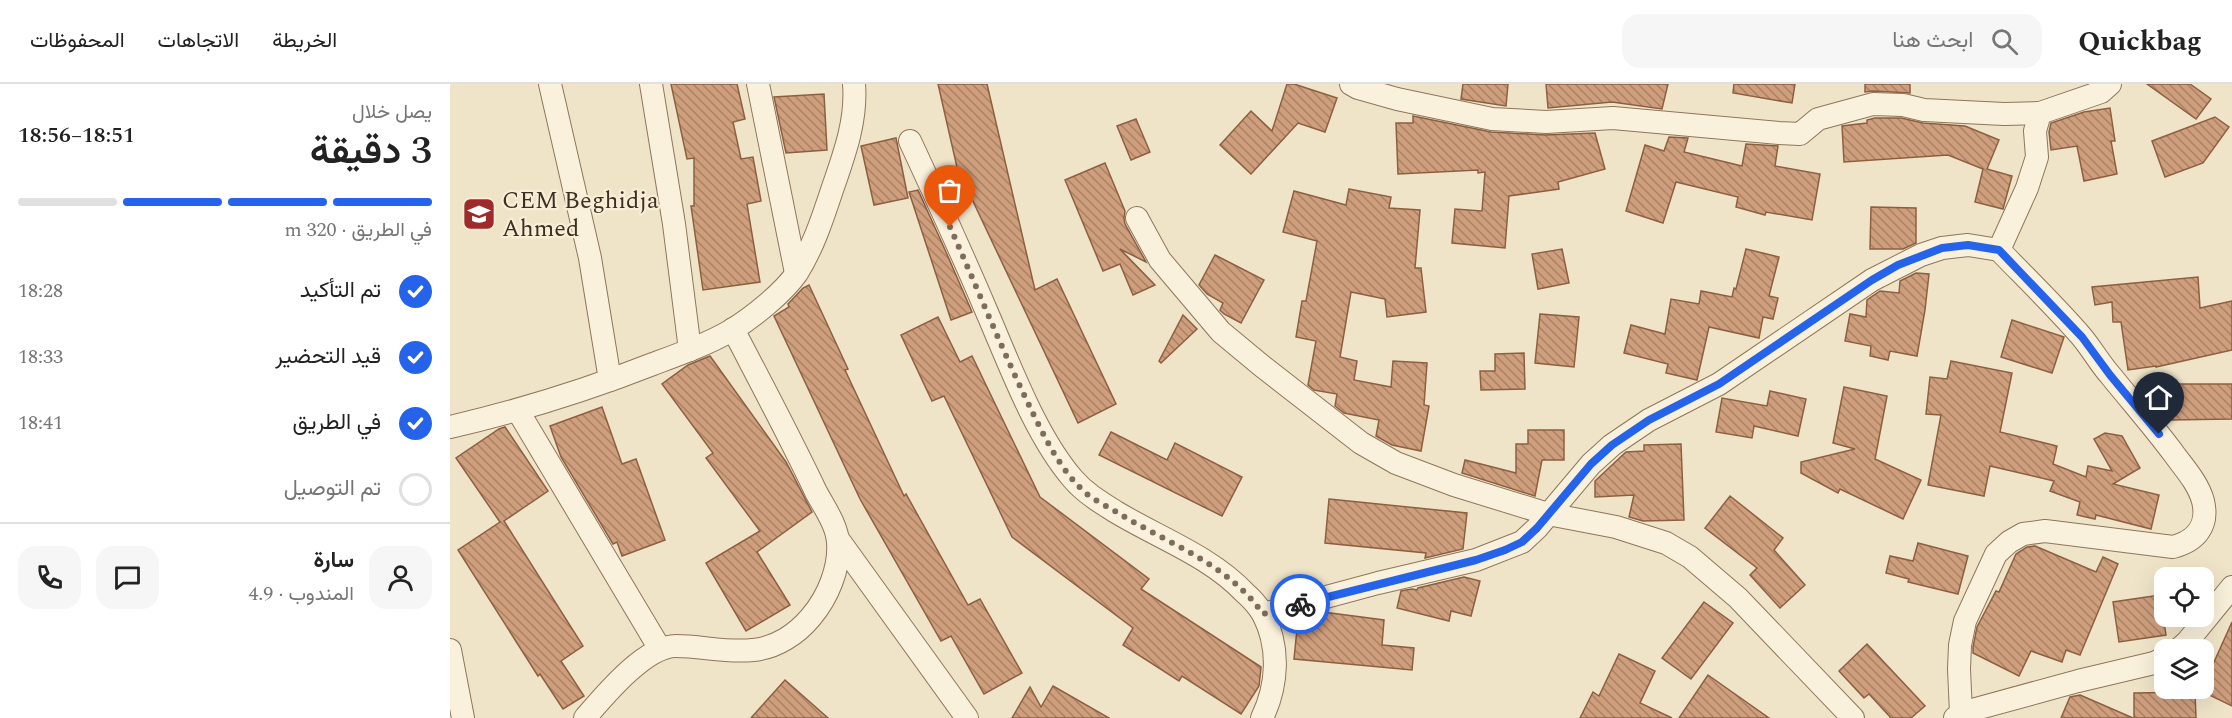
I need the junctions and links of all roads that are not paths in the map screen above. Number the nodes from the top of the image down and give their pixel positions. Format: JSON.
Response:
{"nodes":[{"id":1,"x":550,"y":84,"type":"edge"},
{"id":2,"x":651,"y":84,"type":"edge"},
{"id":3,"x":758,"y":84,"type":"edge"},
{"id":4,"x":854,"y":84,"type":"edge"},
{"id":5,"x":1351,"y":84,"type":"edge"},
{"id":6,"x":2110,"y":84,"type":"edge"},
{"id":7,"x":2040,"y":113,"type":"junction"},
{"id":8,"x":910,"y":141,"type":"dead end"},
{"id":9,"x":1137,"y":218,"type":"dead end"},
{"id":10,"x":1999,"y":250,"type":"junction"},
{"id":11,"x":796,"y":273,"type":"junction"},
{"id":12,"x":733,"y":329,"type":"junction"},
{"id":13,"x":690,"y":350,"type":"junction"},
{"id":14,"x":610,"y":380,"type":"junction"},
{"id":15,"x":518,"y":411,"type":"junction"},
{"id":16,"x":450,"y":428,"type":"edge"},
{"id":17,"x":1548,"y":514,"type":"junction"},
{"id":18,"x":838,"y":539,"type":"junction"},
{"id":19,"x":2232,"y":587,"type":"edge"},
{"id":20,"x":1263,"y":614,"type":"junction"},
{"id":21,"x":2189,"y":639,"type":"edge"},
{"id":22,"x":660,"y":649,"type":"junction"},
{"id":23,"x":450,"y":650,"type":"edge"},
{"id":24,"x":2154,"y":663,"type":"edge"},
{"id":25,"x":1958,"y":715,"type":"edge"},
{"id":26,"x":463,"y":718,"type":"edge"},
{"id":27,"x":585,"y":718,"type":"edge"},
{"id":28,"x":967,"y":718,"type":"edge"},
{"id":29,"x":1262,"y":718,"type":"edge"},
{"id":30,"x":1853,"y":718,"type":"edge"}],
"edges":[{"from":1,"to":14,"type":"street"},
{"from":2,"to":13,"type":"street"},
{"from":3,"to":11,"type":"street"},
{"from":4,"to":11,"type":"street"},
{"from":5,"to":7,"type":"street"},
{"from":6,"to":7,"type":"street"},
{"from":7,"to":10,"type":"street"},
{"from":8,"to":20,"type":"street"},
{"from":9,"to":17,"type":"street"},
{"from":10,"to":17,"type":"street"},
{"from":10,"to":25,"type":"street"},
{"from":11,"to":12,"type":"street"},
{"from":12,"to":13,"type":"street"},
{"from":12,"to":18,"type":"street"},
{"from":13,"to":14,"type":"street"},
{"from":14,"to":15,"type":"street"},
{"from":15,"to":16,"type":"street"},
{"from":15,"to":22,"type":"street"},
{"from":17,"to":20,"type":"street"},
{"from":17,"to":30,"type":"street"},
{"from":18,"to":22,"type":"street"},
{"from":18,"to":28,"type":"street"},
{"from":19,"to":21,"type":"street"},
{"from":20,"to":29,"type":"street"},
{"from":22,"to":27,"type":"street"},
{"from":23,"to":26,"type":"street"},
{"from":24,"to":25,"type":"street"}]}
